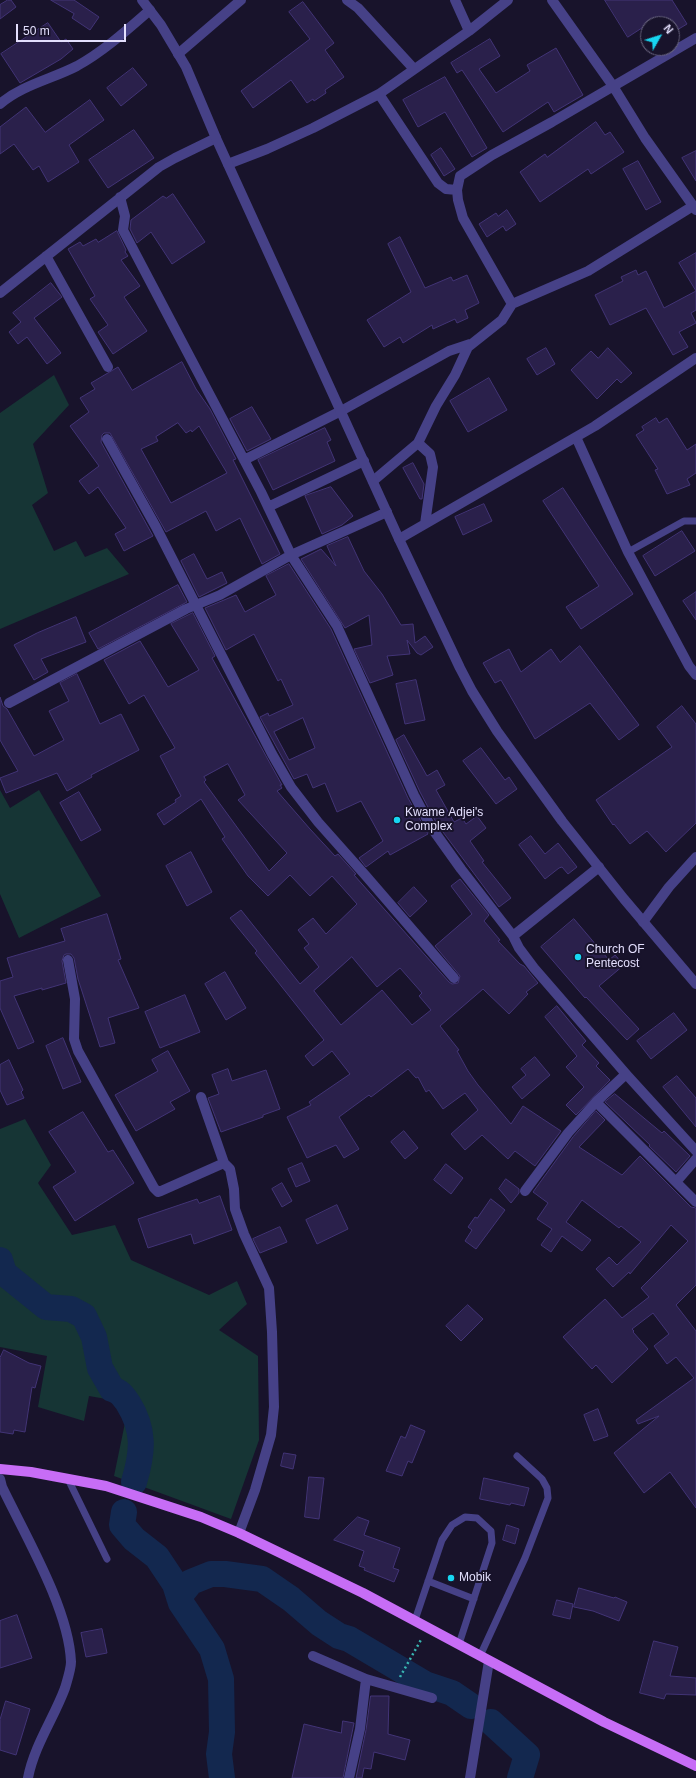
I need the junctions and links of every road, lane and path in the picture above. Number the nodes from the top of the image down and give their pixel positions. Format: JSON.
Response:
{"nodes":[{"id":1,"x":142,"y":0,"type":"edge"},
{"id":2,"x":241,"y":0,"type":"edge"},
{"id":3,"x":347,"y":0,"type":"edge"},
{"id":4,"x":455,"y":0,"type":"edge"},
{"id":5,"x":508,"y":0,"type":"edge"},
{"id":6,"x":552,"y":0,"type":"edge"},
{"id":7,"x":150,"y":10,"type":"junction"},
{"id":8,"x":469,"y":31,"type":"junction"},
{"id":9,"x":696,"y":38,"type":"edge"},
{"id":10,"x":178,"y":54,"type":"junction"},
{"id":11,"x":414,"y":69,"type":"junction"},
{"id":12,"x":613,"y":86,"type":"junction"},
{"id":13,"x":379,"y":94,"type":"junction"},
{"id":14,"x":0,"y":104,"type":"edge"},
{"id":15,"x":216,"y":138,"type":"junction"},
{"id":16,"x":228,"y":164,"type":"junction"},
{"id":17,"x":457,"y":190,"type":"junction"},
{"id":18,"x":120,"y":197,"type":"junction"},
{"id":19,"x":695,"y":208,"type":"edge"},
{"id":20,"x":46,"y":256,"type":"junction"},
{"id":21,"x":0,"y":293,"type":"edge"},
{"id":22,"x":512,"y":304,"type":"junction"},
{"id":23,"x":470,"y":344,"type":"junction"},
{"id":24,"x":696,"y":358,"type":"edge"},
{"id":25,"x":108,"y":367,"type":"dead end"},
{"id":26,"x":341,"y":411,"type":"junction"},
{"id":27,"x":576,"y":437,"type":"junction"},
{"id":28,"x":108,"y":439,"type":"dead end"},
{"id":29,"x":418,"y":443,"type":"junction"},
{"id":30,"x":244,"y":460,"type":"junction"},
{"id":31,"x":364,"y":461,"type":"junction"},
{"id":32,"x":373,"y":481,"type":"junction"},
{"id":33,"x":268,"y":507,"type":"junction"},
{"id":34,"x":387,"y":512,"type":"junction"},
{"id":35,"x":696,"y":521,"type":"edge"},
{"id":36,"x":425,"y":524,"type":"junction"},
{"id":37,"x":399,"y":539,"type":"junction"},
{"id":38,"x":628,"y":552,"type":"junction"},
{"id":39,"x":291,"y":555,"type":"junction"},
{"id":40,"x":196,"y":606,"type":"junction"},
{"id":41,"x":696,"y":674,"type":"edge"},
{"id":42,"x":10,"y":703,"type":"dead end"},
{"id":43,"x":696,"y":857,"type":"edge"},
{"id":44,"x":599,"y":867,"type":"junction"},
{"id":45,"x":643,"y":922,"type":"junction"},
{"id":46,"x":513,"y":936,"type":"junction"},
{"id":47,"x":68,"y":960,"type":"dead end"},
{"id":48,"x":454,"y":978,"type":"dead end"},
{"id":49,"x":696,"y":984,"type":"edge"},
{"id":50,"x":626,"y":1074,"type":"junction"},
{"id":51,"x":201,"y":1097,"type":"dead end"},
{"id":52,"x":596,"y":1102,"type":"junction"},
{"id":53,"x":696,"y":1151,"type":"edge"},
{"id":54,"x":696,"y":1159,"type":"edge"},
{"id":55,"x":224,"y":1163,"type":"junction"},
{"id":56,"x":676,"y":1182,"type":"junction"},
{"id":57,"x":525,"y":1191,"type":"dead end"},
{"id":58,"x":696,"y":1202,"type":"edge"},
{"id":59,"x":517,"y":1456,"type":"dead end"},
{"id":60,"x":0,"y":1469,"type":"edge"},
{"id":61,"x":68,"y":1479,"type":"junction"},
{"id":62,"x":1,"y":1485,"type":"edge"},
{"id":63,"x":239,"y":1533,"type":"junction"},
{"id":64,"x":107,"y":1559,"type":"dead end"},
{"id":65,"x":428,"y":1582,"type":"junction"},
{"id":66,"x":474,"y":1598,"type":"junction"},
{"id":67,"x":415,"y":1620,"type":"junction"},
{"id":68,"x":428,"y":1628,"type":"junction"},
{"id":69,"x":459,"y":1644,"type":"junction"},
{"id":70,"x":314,"y":1656,"type":"dead end"},
{"id":71,"x":480,"y":1656,"type":"junction"},
{"id":72,"x":489,"y":1661,"type":"junction"},
{"id":73,"x":366,"y":1679,"type":"junction"},
{"id":74,"x":394,"y":1687,"type":"junction"},
{"id":75,"x":432,"y":1698,"type":"dead end"},
{"id":76,"x":696,"y":1766,"type":"edge"},
{"id":77,"x":28,"y":1778,"type":"edge"},
{"id":78,"x":349,"y":1778,"type":"edge"},
{"id":79,"x":470,"y":1778,"type":"edge"}],
"edges":[{"from":1,"to":7,"type":"street"},
{"from":2,"to":10,"type":"street"},
{"from":3,"to":11,"type":"street"},
{"from":4,"to":8,"type":"street"},
{"from":5,"to":8,"type":"street"},
{"from":6,"to":12,"type":"street"},
{"from":7,"to":10,"type":"street"},
{"from":7,"to":14,"type":"street"},
{"from":8,"to":11,"type":"street"},
{"from":9,"to":12,"type":"street"},
{"from":10,"to":15,"type":"street"},
{"from":11,"to":13,"type":"street"},
{"from":12,"to":17,"type":"street"},
{"from":12,"to":19,"type":"street"},
{"from":13,"to":16,"type":"street"},
{"from":13,"to":17,"type":"street"},
{"from":15,"to":16,"type":"street"},
{"from":15,"to":18,"type":"street"},
{"from":16,"to":26,"type":"street"},
{"from":17,"to":22,"type":"street"},
{"from":18,"to":20,"type":"street"},
{"from":18,"to":30,"type":"street"},
{"from":19,"to":22,"type":"street"},
{"from":20,"to":21,"type":"street"},
{"from":20,"to":25,"type":"street"},
{"from":22,"to":23,"type":"street"},
{"from":23,"to":26,"type":"street"},
{"from":23,"to":29,"type":"street"},
{"from":24,"to":27,"type":"street"},
{"from":26,"to":30,"type":"street"},
{"from":26,"to":31,"type":"street"},
{"from":27,"to":36,"type":"street"},
{"from":27,"to":38,"type":"street"},
{"from":28,"to":40,"type":"street"},
{"from":29,"to":32,"type":"street"},
{"from":29,"to":36,"type":"street"},
{"from":30,"to":33,"type":"street"},
{"from":31,"to":32,"type":"street"},
{"from":31,"to":33,"type":"street"},
{"from":32,"to":34,"type":"street"},
{"from":33,"to":39,"type":"street"},
{"from":34,"to":37,"type":"street"},
{"from":34,"to":39,"type":"street"},
{"from":35,"to":38,"type":"lane"},
{"from":36,"to":37,"type":"street"},
{"from":37,"to":44,"type":"street"},
{"from":38,"to":41,"type":"street"},
{"from":39,"to":40,"type":"street"},
{"from":39,"to":46,"type":"street"},
{"from":40,"to":42,"type":"street"},
{"from":40,"to":48,"type":"street"},
{"from":43,"to":45,"type":"street"},
{"from":44,"to":45,"type":"street"},
{"from":44,"to":46,"type":"street"},
{"from":45,"to":49,"type":"street"},
{"from":46,"to":50,"type":"street"},
{"from":47,"to":55,"type":"street"},
{"from":50,"to":52,"type":"street"},
{"from":50,"to":53,"type":"street"},
{"from":51,"to":55,"type":"street"},
{"from":52,"to":56,"type":"street"},
{"from":52,"to":57,"type":"street"},
{"from":54,"to":56,"type":"street"},
{"from":55,"to":63,"type":"street"},
{"from":56,"to":58,"type":"street"},
{"from":59,"to":71,"type":"lane"},
{"from":60,"to":61,"type":"main road"},
{"from":61,"to":63,"type":"main road"},
{"from":61,"to":64,"type":"lane"},
{"from":62,"to":77,"type":"street"},
{"from":63,"to":67,"type":"main road"},
{"from":65,"to":66,"type":"lane"},
{"from":65,"to":66,"type":"lane"},
{"from":65,"to":67,"type":"lane"},
{"from":66,"to":69,"type":"lane"},
{"from":67,"to":68,"type":"main road"},
{"from":68,"to":69,"type":"main road"},
{"from":68,"to":74,"type":"path"},
{"from":69,"to":71,"type":"main road"},
{"from":70,"to":73,"type":"street"},
{"from":71,"to":72,"type":"main road"},
{"from":72,"to":76,"type":"main road"},
{"from":72,"to":79,"type":"street"},
{"from":73,"to":74,"type":"street"},
{"from":73,"to":78,"type":"street"},
{"from":74,"to":75,"type":"street"}]}
